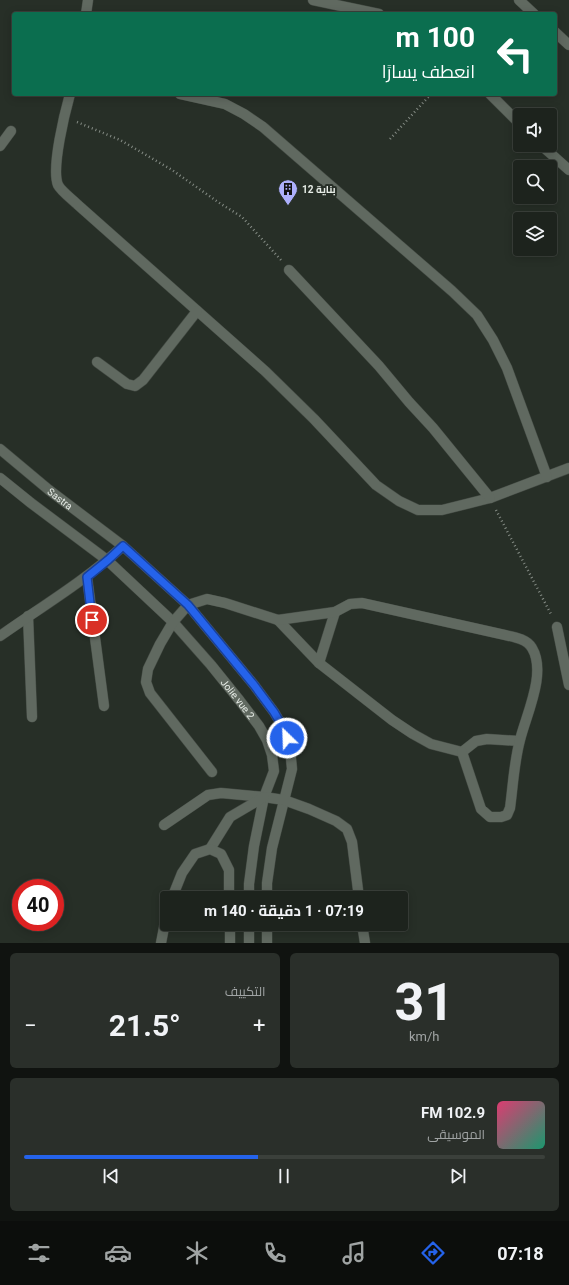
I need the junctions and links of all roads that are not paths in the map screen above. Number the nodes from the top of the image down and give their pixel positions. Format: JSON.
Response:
{"nodes":[{"id":1,"x":88,"y":0,"type":"edge"},
{"id":2,"x":313,"y":0,"type":"edge"},
{"id":3,"x":519,"y":0,"type":"edge"},
{"id":4,"x":86,"y":12,"type":"edge"},
{"id":5,"x":370,"y":12,"type":"edge"},
{"id":6,"x":532,"y":12,"type":"edge"},
{"id":7,"x":557,"y":34,"type":"edge"},
{"id":8,"x":569,"y":45,"type":"edge"},
{"id":9,"x":69,"y":96,"type":"edge"},
{"id":10,"x":189,"y":96,"type":"edge"},
{"id":11,"x":492,"y":96,"type":"edge"},
{"id":12,"x":513,"y":117,"type":"edge"},
{"id":13,"x":12,"y":131,"type":"dead end"},
{"id":14,"x":0,"y":146,"type":"edge"},
{"id":15,"x":549,"y":152,"type":"edge"},
{"id":16,"x":569,"y":170,"type":"edge"},
{"id":17,"x":289,"y":270,"type":"road end"},
{"id":18,"x":197,"y":311,"type":"junction"},
{"id":19,"x":97,"y":362,"type":"dead end"},
{"id":20,"x":0,"y":448,"type":"edge"},
{"id":21,"x":569,"y":468,"type":"edge"},
{"id":22,"x":547,"y":477,"type":"junction"},
{"id":23,"x":0,"y":478,"type":"edge"},
{"id":24,"x":490,"y":498,"type":"junction"},
{"id":25,"x":123,"y":546,"type":"junction"},
{"id":26,"x":90,"y":547,"type":"joint"},
{"id":27,"x":108,"y":560,"type":"junction"},
{"id":28,"x":87,"y":577,"type":"junction"},
{"id":29,"x":188,"y":605,"type":"junction"},
{"id":30,"x":334,"y":612,"type":"junction"},
{"id":31,"x":28,"y":616,"type":"junction"},
{"id":32,"x":278,"y":620,"type":"junction"},
{"id":33,"x":173,"y":622,"type":"junction"},
{"id":34,"x":557,"y":627,"type":"road end"},
{"id":35,"x":0,"y":636,"type":"edge"},
{"id":36,"x":320,"y":663,"type":"junction"},
{"id":37,"x":569,"y":685,"type":"edge"},
{"id":38,"x":104,"y":706,"type":"dead end"},
{"id":39,"x":32,"y":717,"type":"dead end"},
{"id":40,"x":519,"y":741,"type":"junction"},
{"id":41,"x":462,"y":752,"type":"junction"},
{"id":42,"x":212,"y":772,"type":"dead end"},
{"id":43,"x":264,"y":797,"type":"junction"},
{"id":44,"x":284,"y":800,"type":"junction"},
{"id":45,"x":164,"y":825,"type":"dead end"},
{"id":46,"x":210,"y":849,"type":"junction"},
{"id":47,"x":175,"y":891,"type":"edge"},
{"id":48,"x":229,"y":891,"type":"edge"},
{"id":49,"x":249,"y":891,"type":"edge"},
{"id":50,"x":267,"y":891,"type":"edge"},
{"id":51,"x":358,"y":891,"type":"edge"},
{"id":52,"x":163,"y":931,"type":"edge"},
{"id":53,"x":230,"y":931,"type":"edge"},
{"id":54,"x":249,"y":931,"type":"edge"},
{"id":55,"x":267,"y":931,"type":"edge"},
{"id":56,"x":363,"y":931,"type":"edge"},
{"id":57,"x":161,"y":943,"type":"edge"},
{"id":58,"x":230,"y":943,"type":"edge"},
{"id":59,"x":249,"y":943,"type":"edge"},
{"id":60,"x":267,"y":943,"type":"edge"},
{"id":61,"x":365,"y":943,"type":"edge"}],
"edges":[{"from":1,"to":4,"type":"street"},
{"from":2,"to":5,"type":"street"},
{"from":3,"to":6,"type":"street"},
{"from":7,"to":8,"type":"street"},
{"from":9,"to":18,"type":"street"},
{"from":10,"to":22,"type":"street"},
{"from":11,"to":12,"type":"street"},
{"from":13,"to":14,"type":"street"},
{"from":15,"to":16,"type":"street"},
{"from":17,"to":24,"type":"street"},
{"from":18,"to":19,"type":"street"},
{"from":18,"to":24,"type":"street"},
{"from":20,"to":25,"type":"street","name":"Sastra"},
{"from":21,"to":22,"type":"street"},
{"from":22,"to":24,"type":"street"},
{"from":23,"to":26,"type":"street","name":"Sastra"},
{"from":25,"to":27,"type":"street"},
{"from":25,"to":29,"type":"street","name":"Jolie vue 2"},
{"from":26,"to":27,"type":"street","name":"Jolie vue 2"},
{"from":27,"to":28,"type":"street"},
{"from":27,"to":33,"type":"street","name":"Jolie vue 2"},
{"from":28,"to":31,"type":"street"},
{"from":28,"to":38,"type":"street"},
{"from":29,"to":32,"type":"street"},
{"from":29,"to":33,"type":"street"},
{"from":29,"to":44,"type":"street","name":"Jolie vue 2"},
{"from":30,"to":32,"type":"street"},
{"from":30,"to":36,"type":"street"},
{"from":30,"to":40,"type":"street"},
{"from":31,"to":35,"type":"street"},
{"from":31,"to":39,"type":"street"},
{"from":32,"to":36,"type":"street"},
{"from":33,"to":42,"type":"street"},
{"from":33,"to":43,"type":"street","name":"Jolie vue 2"},
{"from":34,"to":37,"type":"street"},
{"from":36,"to":41,"type":"street"},
{"from":40,"to":41,"type":"street"},
{"from":40,"to":41,"type":"street"},
{"from":43,"to":44,"type":"street"},
{"from":43,"to":45,"type":"street"},
{"from":43,"to":46,"type":"street"},
{"from":43,"to":49,"type":"street","name":"Jolie vue 2"},
{"from":44,"to":50,"type":"street","name":"Jolie vue 2"},
{"from":44,"to":51,"type":"street"},
{"from":46,"to":47,"type":"street"},
{"from":46,"to":48,"type":"street"},
{"from":52,"to":57,"type":"street"},
{"from":53,"to":58,"type":"street"},
{"from":54,"to":59,"type":"street"},
{"from":55,"to":60,"type":"street"},
{"from":56,"to":61,"type":"street"}]}
